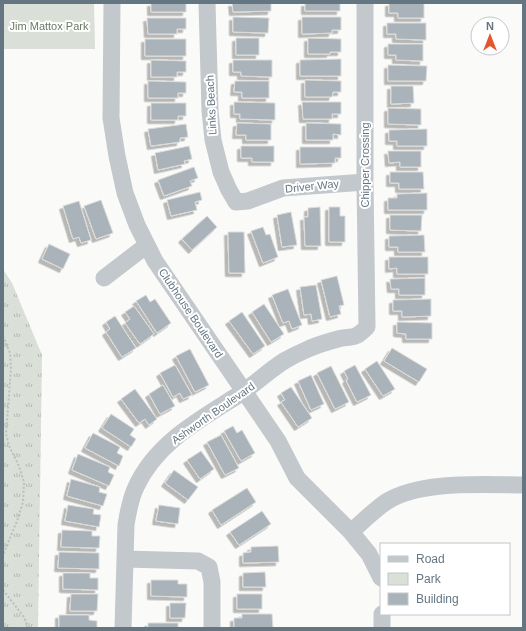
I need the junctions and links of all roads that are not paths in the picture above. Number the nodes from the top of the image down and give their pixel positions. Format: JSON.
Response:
{"nodes":[{"id":1,"x":112,"y":3,"type":"edge"},
{"id":2,"x":207,"y":3,"type":"edge"},
{"id":3,"x":365,"y":3,"type":"edge"},
{"id":4,"x":365,"y":182,"type":"junction"},
{"id":5,"x":236,"y":202,"type":"joint"},
{"id":6,"x":147,"y":245,"type":"junction"},
{"id":7,"x":104,"y":278,"type":"dead end"},
{"id":8,"x":367,"y":327,"type":"joint"},
{"id":9,"x":245,"y":391,"type":"junction"},
{"id":10,"x":523,"y":485,"type":"edge"},
{"id":11,"x":351,"y":532,"type":"junction"},
{"id":12,"x":125,"y":559,"type":"junction"},
{"id":13,"x":380,"y":576,"type":"edge"},
{"id":14,"x":382,"y":615,"type":"edge"},
{"id":15,"x":123,"y":628,"type":"edge"},
{"id":16,"x":212,"y":628,"type":"edge"},
{"id":17,"x":382,"y":628,"type":"edge"}],
"edges":[{"from":1,"to":6,"type":"street","name":"Clubhouse Boulevard"},
{"from":2,"to":5,"type":"street","name":"Links Beach"},
{"from":3,"to":4,"type":"street","name":"Chipper Crossing"},
{"from":4,"to":5,"type":"street","name":"Driver Way"},
{"from":4,"to":8,"type":"street","name":"Chipper Crossing"},
{"from":6,"to":7,"type":"street"},
{"from":6,"to":9,"type":"street","name":"Clubhouse Boulevard"},
{"from":8,"to":9,"type":"street","name":"Ashworth Boulevard"},
{"from":9,"to":11,"type":"street","name":"Clubhouse Boulevard"},
{"from":9,"to":12,"type":"street","name":"Ashworth Boulevard"},
{"from":10,"to":11,"type":"street"},
{"from":11,"to":13,"type":"street","name":"Clubhouse Boulevard"},
{"from":12,"to":15,"type":"street","name":"Ashworth Boulevard"},
{"from":12,"to":16,"type":"street"},
{"from":14,"to":17,"type":"street"}]}
